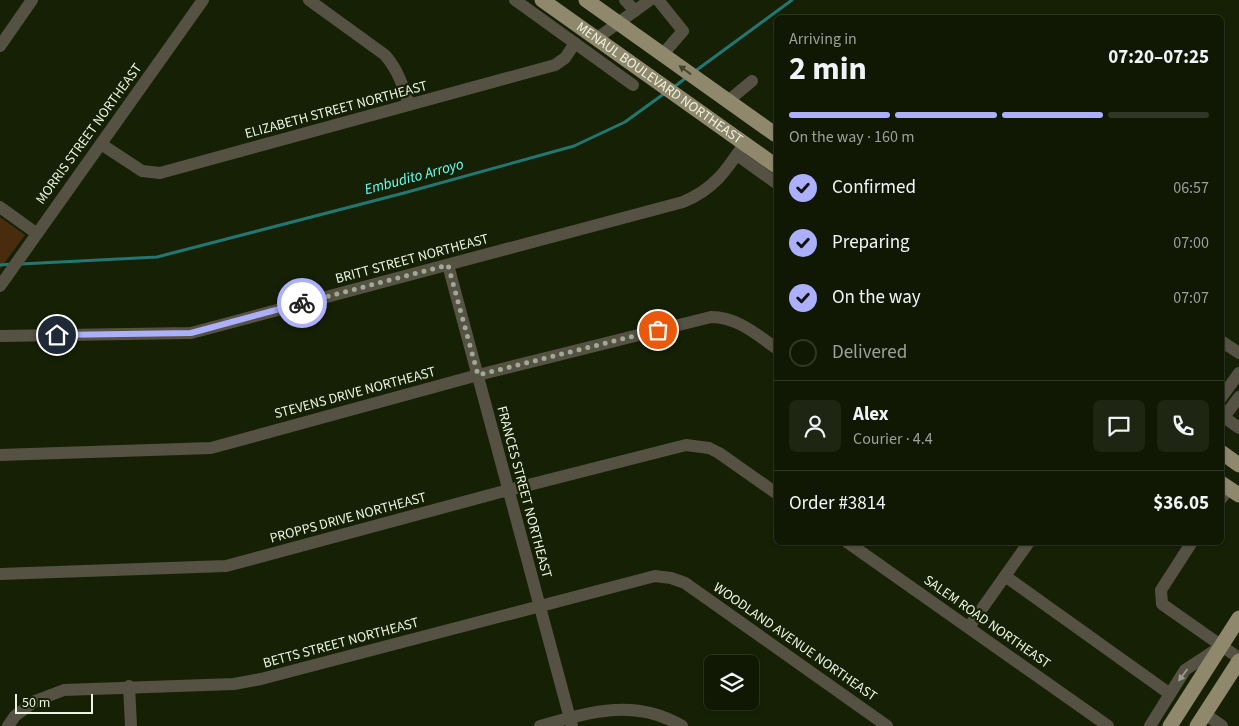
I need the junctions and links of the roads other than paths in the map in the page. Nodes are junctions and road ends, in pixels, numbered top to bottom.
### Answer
1 (32, 0) edge
2 (203, 0) edge
3 (308, 0) edge
4 (515, 0) edge
5 (542, 0) edge
6 (586, 0) edge
7 (625, 0) edge
8 (650, 0) edge
9 (658, 0) edge
10 (635, 11) junction
11 (619, 23) junction
12 (596, 39) junction
13 (575, 43) junction
14 (0, 46) edge
15 (663, 54) junction
16 (752, 81) dead end
17 (633, 85) dead end
18 (728, 101) junction
19 (410, 105) junction
20 (774, 134) edge
21 (101, 144) junction
22 (740, 149) junction
23 (774, 165) edge
24 (774, 181) edge
25 (0, 208) edge
26 (36, 233) junction
27 (448, 265) junction
28 (1, 284) edge
29 (0, 336) edge
30 (1224, 343) edge
31 (774, 347) edge
32 (1239, 353) edge
33 (1239, 373) edge
34 (478, 375) junction
35 (1224, 394) edge
36 (1239, 397) edge
37 (1224, 416) edge
38 (1224, 419) edge
39 (1239, 428) edge
40 (1224, 454) edge
41 (0, 455) edge
42 (1239, 465) edge
43 (509, 490) junction
44 (774, 492) edge
45 (852, 545) edge
46 (1027, 545) edge
47 (1190, 545) edge
48 (0, 574) edge
49 (1005, 576) junction
50 (685, 583) joint
51 (540, 606) junction
52 (1239, 618) edge
53 (969, 627) junction
54 (1222, 646) junction
55 (1239, 660) edge
56 (129, 686) junction
57 (1170, 694) junction
58 (1201, 720) edge
59 (572, 722) edge
60 (8, 726) edge
61 (130, 726) edge
62 (540, 726) edge
63 (682, 726) edge
64 (887, 726) edge
65 (1108, 726) edge
66 (1150, 726) edge
67 (1170, 726) edge
68 (1222, 726) edge

1 - 14 street
2 - 21 street, MORRIS STREET NORTHEAST
3 - 19 street
4 - 13 street
5 - 12 main road, MENAUL BOULEVARD NORTHEAST
6 - 11 main road, MENAUL BOULEVARD NORTHEAST
7 - 10 street
8 - 10 street
9 - 15 street
10 - 11 street
11 - 12 street
11 - 15 main road, MENAUL BOULEVARD NORTHEAST
12 - 22 main road, MENAUL BOULEVARD NORTHEAST
13 - 17 street
13 - 19 street, ELIZABETH STREET NORTHEAST
18 -> 15 main road, MENAUL BOULEVARD NORTHEAST
16 - 18 street
18 - 20 main road, MENAUL BOULEVARD NORTHEAST
19 - 21 street, ELIZABETH STREET NORTHEAST
21 - 26 street, MORRIS STREET NORTHEAST
22 - 23 main road, MENAUL BOULEVARD NORTHEAST
22 - 24 street
22 - 27 street, BRITT STREET NORTHEAST
25 - 26 street
26 - 28 street, MORRIS STREET NORTHEAST
27 - 29 street, BRITT STREET NORTHEAST
27 - 34 street, FRANCES STREET NORTHEAST
30 - 32 street
31 - 34 street, STEVENS DRIVE NORTHEAST
33 - 35 street
34 - 41 street, STEVENS DRIVE NORTHEAST
34 - 43 street, FRANCES STREET NORTHEAST
36 - 37 street
38 - 39 street
40 - 42 main road
43 - 44 street, PROPPS DRIVE NORTHEAST
43 - 48 street, PROPPS DRIVE NORTHEAST
43 - 51 street, FRANCES STREET NORTHEAST
45 - 53 street, SALEM ROAD NORTHEAST
46 - 49 street
47 - 54 street
49 - 53 street
49 - 57 street
50 - 51 street, BETTS STREET NORTHEAST
50 - 64 street, WOODLAND AVENUE NORTHEAST
51 - 56 street, BETTS STREET NORTHEAST
51 - 59 street, FRANCES STREET NORTHEAST
52 - 54 main road
53 - 65 street, SALEM ROAD NORTHEAST
54 - 55 street
54 -> 57 street
54 - 67 main road
55 - 58 main road
56 - 60 street, BETTS STREET NORTHEAST
56 - 61 street
57 - 66 street
58 - 68 street
59 - 62 street
59 - 63 street

